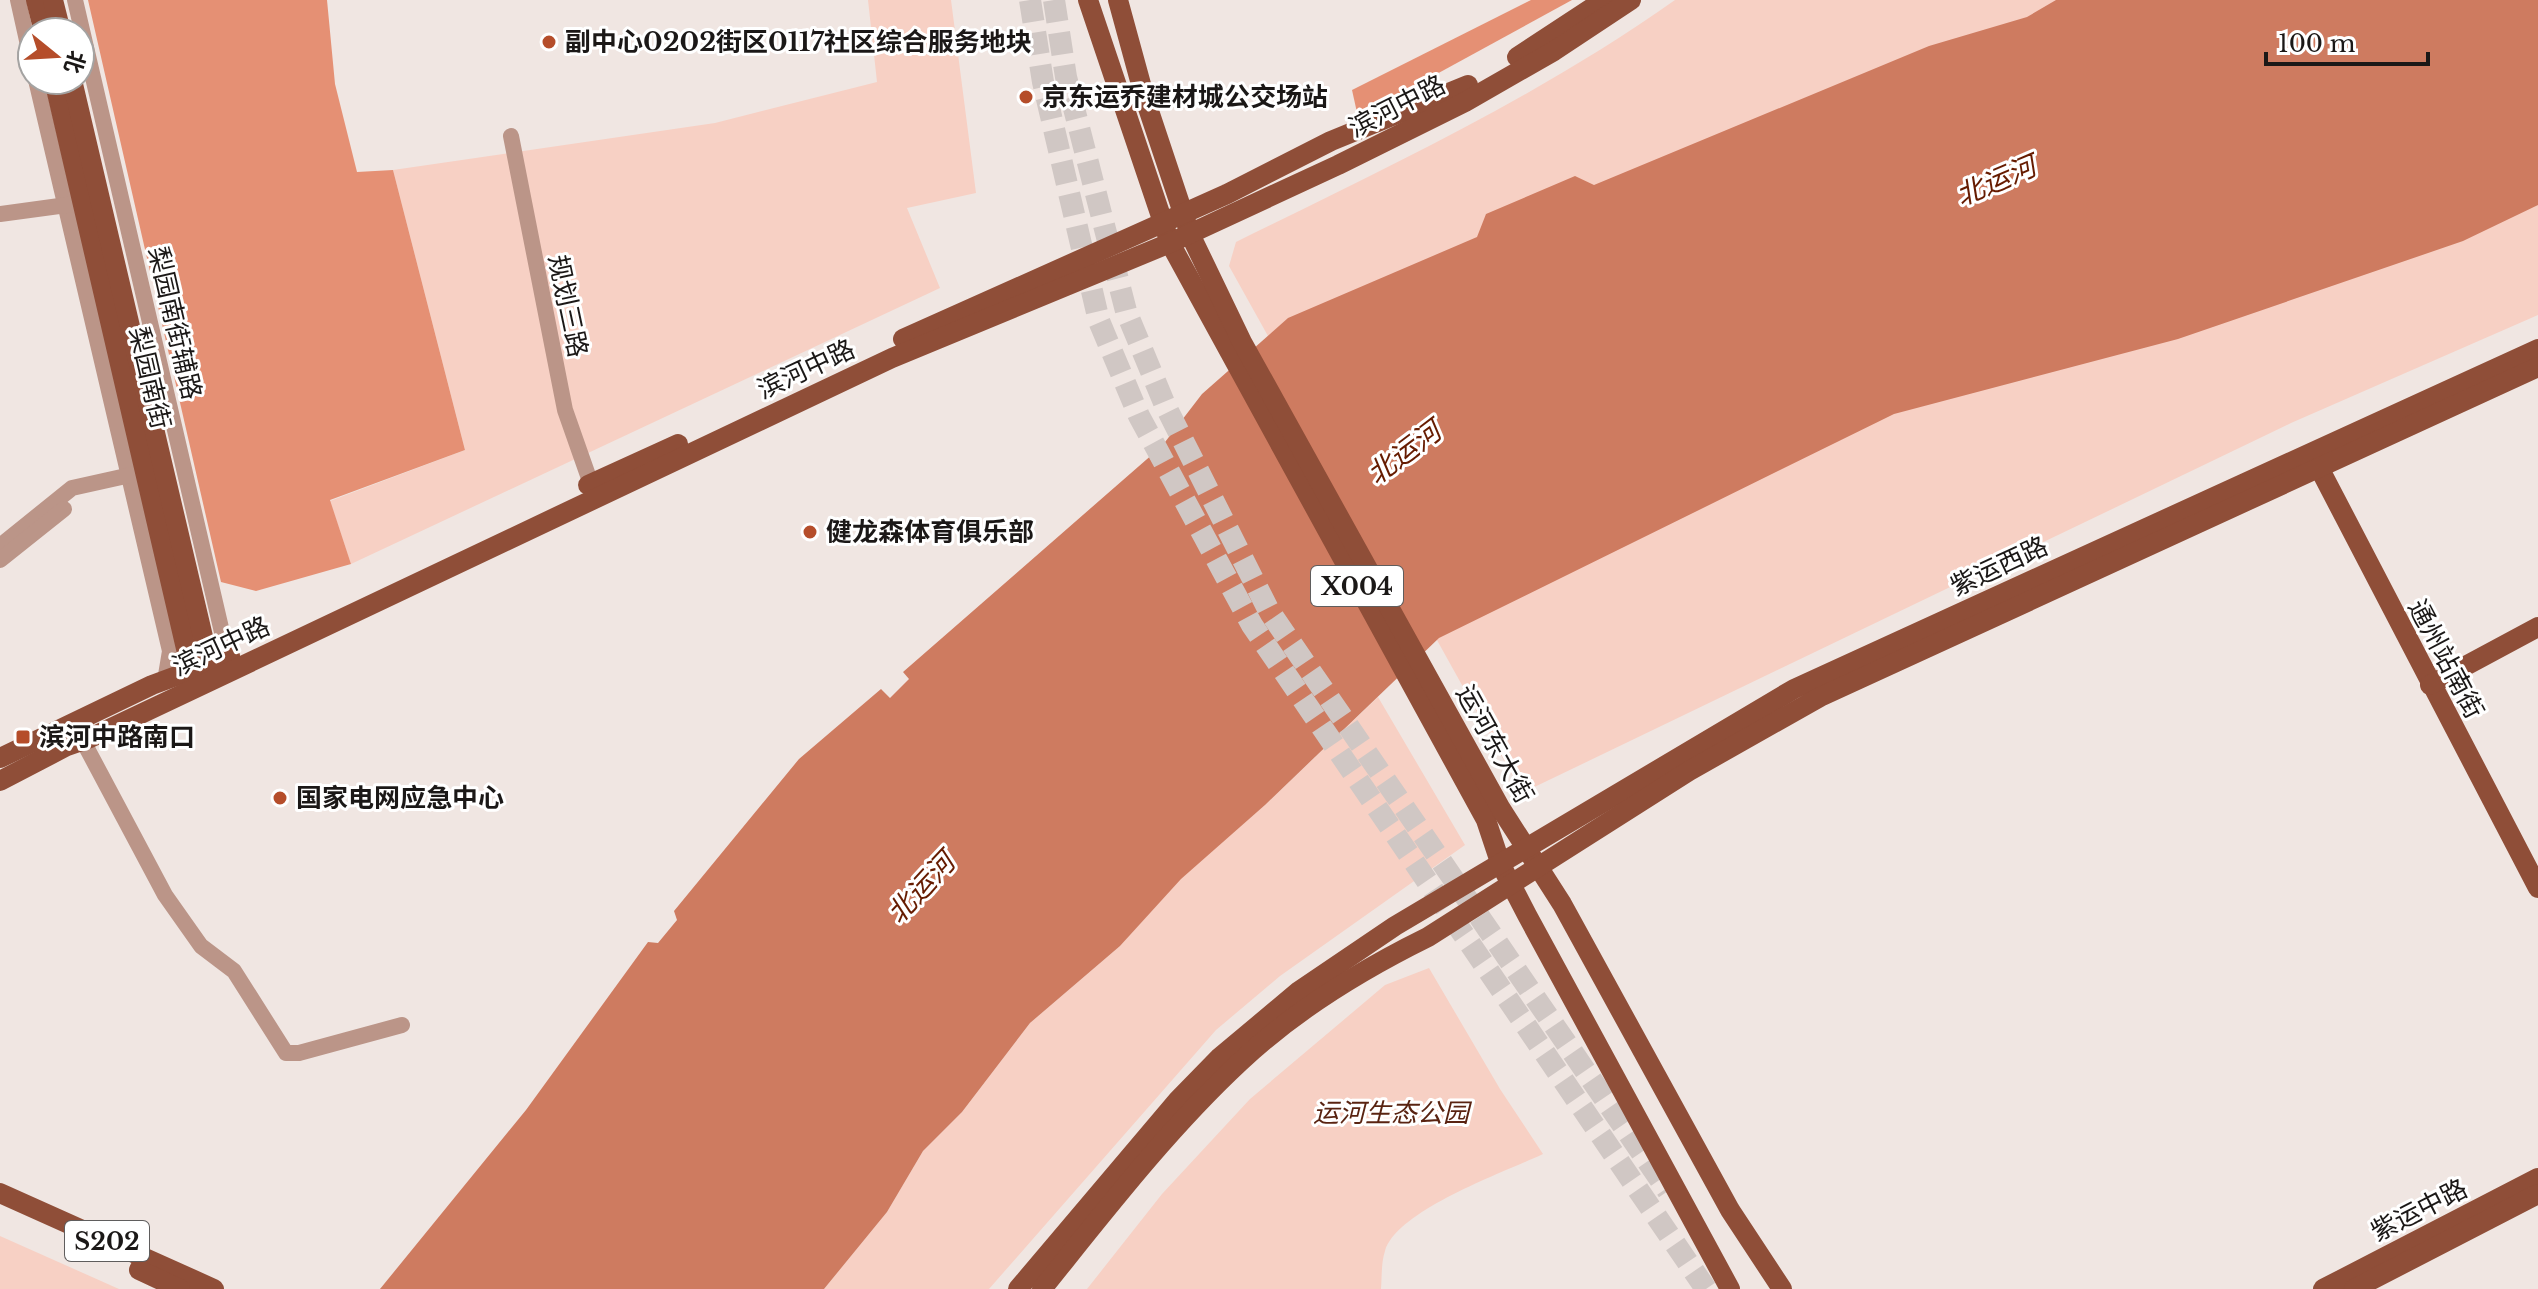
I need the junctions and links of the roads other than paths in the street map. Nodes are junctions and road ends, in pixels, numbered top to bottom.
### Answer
1 (75, 0) edge
2 (1088, 0) edge
3 (1118, 0) edge
4 (1604, 0) edge
5 (1631, 0) edge
6 (42, 96) edge
7 (58, 96) edge
8 (73, 96) edge
9 (511, 136) dead end
10 (82, 202) junction
11 (1184, 213) junction
12 (0, 214) edge
13 (1164, 222) junction
14 (1190, 234) junction
15 (1170, 243) junction
16 (1235, 347) junction
17 (2538, 349) edge
18 (2538, 367) edge
19 (2321, 457) junction
20 (136, 474) junction
21 (90, 481) junction
22 (591, 484) junction
23 (0, 546) edge
24 (0, 560) edge
25 (2538, 627) edge
26 (2538, 639) edge
27 (207, 672) junction
28 (165, 681) junction
29 (2439, 688) junction
30 (83, 741) junction
31 (0, 758) edge
32 (0, 781) edge
33 (1493, 814) junction
34 (1527, 849) junction
35 (2538, 862) edge
36 (1501, 865) junction
37 (1539, 867) junction
38 (1511, 884) junction
39 (2538, 888) edge
40 (1540, 940) junction
41 (1610, 997) junction
42 (402, 1025) dead end
43 (2538, 1178) edge
44 (0, 1193) edge
45 (2538, 1194) edge
46 (0, 1208) edge
47 (180, 1289) edge
48 (214, 1289) edge
49 (1018, 1289) edge
50 (1042, 1289) edge
51 (1730, 1289) edge
52 (1782, 1289) edge
53 (2323, 1289) edge
54 (2354, 1289) edge

1 - 27 street, 梨园南街辅路
2 - 13 main road, 运河东大街
3 - 11 main road, 运河东大街
4 - 11 main road, 滨河中路
5 - 14 main road, 滨河中路
6 - 10 street
7 - 10 main road, 梨园南街
8 - 10 main road, 梨园南街
9 - 22 street, 规划三路
10 - 12 street
10 - 20 main road, 梨园南街
10 - 27 main road, 梨园南街
11 - 13 main road, 滨河中路
11 - 14 main road, 运河东大街 / X004
13 - 15 main road, 运河东大街
13 - 22 main road, 滨河中路
14 - 15 main road, 滨河中路
14 - 16 main road, 运河东大街 / X004
15 - 16 main road, 运河东大街 / X004
15 - 27 main road, 滨河中路
16 - 33 main road, 运河东大街 / X004
17 - 19 main road, 紫运西路
18 - 19 main road, 紫运西路
19 - 29 main road, 通州站南街
19 - 34 main road, 紫运西路
19 - 37 main road, 紫运西路
20 - 21 street
20 - 27 main road, 梨园南街
20 - 28 street
21 - 23 street
21 - 24 street
22 - 27 main road, 滨河中路
25 - 29 main road
26 - 29 main road
27 - 28 main road, 滨河中路
27 - 30 main road, 滨河中路
28 - 31 main road, 滨河中路
29 - 35 main road, 通州站南街
29 - 39 main road, 通州站南街
30 - 32 main road, 滨河中路
30 - 42 street
33 - 34 main road, 运河东大街 / X004
33 - 36 main road, 运河东大街 / X004
34 - 36 main road, 紫运西路
34 - 37 main road, 运河东大街 / X004
36 - 38 main road, 运河东大街 / X004
36 - 49 main road, 紫运西路
37 - 38 main road, 紫运西路
37 - 41 main road, 运河东大街 / X004
38 - 40 main road, 运河东大街 / X004
38 - 50 main road, 紫运西路
40 - 41 main road
40 - 51 main road, 运河东大街 / X004
41 - 52 main road, 运河东大街 / X004
43 - 53 main road, 紫运中路
44 - 48 main road, S202
45 - 54 main road, 紫运中路
46 - 47 main road, S202

